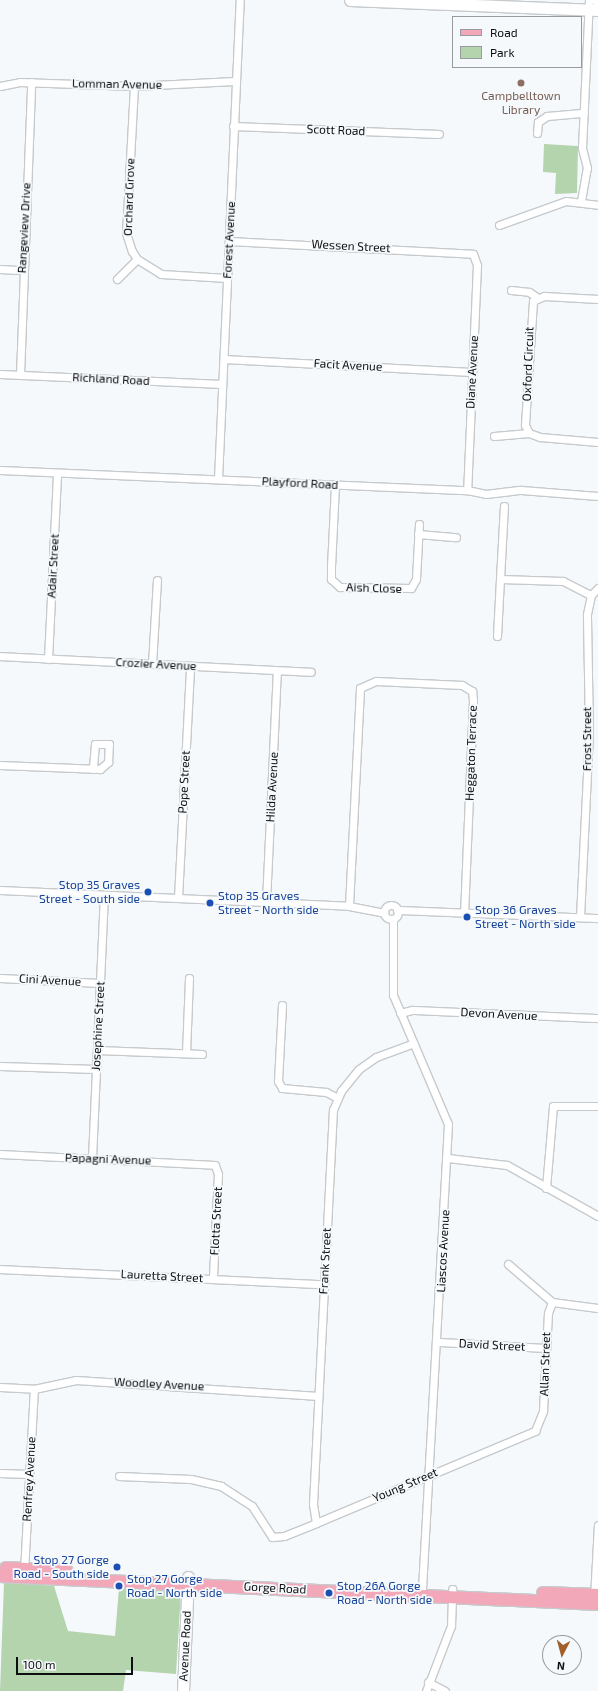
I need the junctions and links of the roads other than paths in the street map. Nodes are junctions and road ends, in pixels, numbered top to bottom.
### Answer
1 (240, 0) edge
2 (350, 0) edge
3 (487, 3) edge
4 (592, 7) edge
5 (235, 81) junction
6 (31, 82) junction
7 (0, 86) edge
8 (134, 86) junction
9 (584, 113) junction
10 (233, 126) junction
11 (537, 133) dead end
12 (438, 134) dead end
13 (581, 201) junction
14 (598, 205) edge
15 (499, 225) dead end
16 (229, 241) junction
17 (473, 254) joint
18 (137, 259) junction
19 (0, 269) edge
20 (22, 270) junction
21 (116, 278) dead end
22 (227, 278) junction
23 (511, 290) dead end
24 (538, 298) junction
25 (598, 299) edge
26 (224, 359) junction
27 (472, 372) junction
28 (0, 374) edge
29 (20, 375) junction
30 (222, 384) junction
31 (529, 433) junction
32 (494, 436) dead end
33 (598, 442) edge
34 (0, 470) edge
35 (57, 473) junction
36 (218, 479) junction
37 (335, 484) junction
38 (466, 490) junction
39 (598, 496) edge
40 (504, 506) dead end
41 (419, 524) dead end
42 (418, 534) junction
43 (456, 537) dead end
44 (500, 579) junction
45 (157, 580) dead end
46 (598, 588) edge
47 (591, 595) junction
48 (497, 636) dead end
49 (0, 656) edge
50 (48, 659) junction
51 (152, 664) junction
52 (190, 666) junction
53 (277, 671) junction
54 (311, 672) dead end
55 (0, 765) edge
56 (92, 769) dead end
57 (0, 890) edge
58 (104, 895) junction
59 (178, 898) junction
60 (266, 902) junction
61 (349, 906) junction
62 (397, 910) junction
63 (464, 912) junction
64 (384, 913) junction
65 (580, 917) junction
66 (598, 918) edge
67 (393, 919) junction
68 (0, 978) edge
69 (189, 978) dead end
70 (100, 983) junction
71 (282, 1005) dead end
72 (400, 1013) junction
73 (598, 1018) edge
74 (414, 1043) junction
75 (97, 1050) junction
76 (186, 1053) junction
77 (202, 1054) dead end
78 (0, 1066) edge
79 (96, 1069) junction
80 (338, 1098) junction
81 (598, 1106) edge
82 (0, 1154) edge
83 (92, 1158) junction
84 (448, 1158) junction
85 (215, 1165) joint
86 (546, 1188) junction
87 (598, 1216) edge
88 (508, 1264) dead end
89 (0, 1269) edge
90 (213, 1278) junction
91 (324, 1284) junction
92 (552, 1302) junction
93 (598, 1308) edge
94 (438, 1342) junction
95 (546, 1348) junction
96 (0, 1387) edge
97 (34, 1388) junction
98 (318, 1396) junction
99 (540, 1425) joint
100 (0, 1473) edge
101 (29, 1474) junction
102 (429, 1474) junction
103 (119, 1476) dead end
104 (316, 1523) junction
105 (598, 1525) edge
106 (0, 1568) edge
107 (24, 1573) junction
108 (0, 1576) edge
109 (189, 1581) junction
110 (423, 1591) junction
111 (452, 1592) junction
112 (596, 1599) edge
113 (428, 1682) junction
114 (183, 1691) edge
115 (426, 1691) edge
116 (445, 1691) edge

1 - 5 street, Forest Avenue
2 - 3 main road
3 - 4 main road
4 - 9 street
5 - 8 street, Lomman Avenue
5 - 10 street, Forest Avenue
6 - 7 street, Lomman Avenue
6 - 8 street, Lomman Avenue
6 - 20 street, Rangeview Drive
8 - 18 street, Orchard Grove
9 - 11 street
9 - 13 street
10 - 12 street, Scott Road
10 - 16 street, Forest Avenue
13 - 14 street
13 - 15 street
16 - 17 street, Wessen Street
16 - 22 street, Forest Avenue
17 - 27 street, Diane Avenue
18 - 21 street
18 - 22 street
19 - 20 street
20 - 29 street, Rangeview Drive
22 - 26 street, Forest Avenue
23 - 24 street
24 - 25 street
24 - 31 street, Oxford Circuit
26 - 27 street, Facit Avenue
26 - 30 street, Forest Avenue
27 - 38 street, Diane Avenue
28 - 29 street, Richland Road
29 - 30 street, Richland Road
30 - 36 street, Forest Avenue
31 - 32 street
31 - 33 street
34 - 35 street, Playford Road
35 - 36 street, Playford Road
35 - 50 street, Adair Street
36 - 37 street, Playford Road
37 - 38 street, Playford Road
37 - 42 street, Aish Close
38 - 39 street, Playford Road
40 - 44 street
41 - 42 street, Aish Close
42 - 43 street
44 - 47 street
44 - 48 street
45 - 51 street
46 - 47 street
47 - 65 street, Frost Street
49 - 50 street, Crozier Avenue
50 - 51 street, Crozier Avenue
51 - 52 street, Crozier Avenue
52 - 53 street, Crozier Avenue
52 - 59 street, Pope Street
53 - 54 street, Crozier Avenue
53 - 60 street, Hilda Avenue
55 - 56 street
57 - 58 street
58 - 59 street
58 - 70 street, Josephine Street
59 - 60 street
60 - 61 street
61 - 63 street, Heggaton Terrace
61 - 64 street
62 - 63 street
62 - 64 street
62 - 67 street
63 - 65 street
64 - 67 street
65 - 66 street
67 - 72 street, Liascos Avenue
68 - 70 street, Cini Avenue
69 - 76 street
70 - 75 street, Josephine Street
71 - 80 street
72 - 73 street, Devon Avenue
72 - 74 street, Liascos Avenue
74 - 80 street, Frank Street
74 - 84 street, Liascos Avenue
75 - 76 street
75 - 79 street, Josephine Street
76 - 77 street
78 - 79 street
79 - 83 street, Josephine Street
80 - 91 street, Frank Street
81 - 86 street
82 - 83 street, Papagni Avenue
83 - 85 street, Papagni Avenue
84 - 86 street
84 - 94 street, Liascos Avenue
85 - 90 street, Flotta Street
86 - 87 street
88 - 92 street
89 - 90 street, Lauretta Street
90 - 91 street, Lauretta Street
91 - 98 street, Frank Street
92 - 93 street
92 - 95 street, Allan Street
94 - 95 street, David Street
94 - 102 street, Liascos Avenue
95 - 99 street, Allan Street
96 - 97 street, Woodley Avenue
97 - 98 street, Woodley Avenue
97 - 101 street, Renfrey Avenue
98 - 104 street, Frank Street
99 - 102 street, Young Street
100 - 101 street
101 - 107 street, Renfrey Avenue
102 - 104 street, Young Street
102 - 110 street, Liascos Avenue
103 - 104 street, Young Street
105 - 112 street
106 - 107 main road, Gorge Road
107 - 108 main road, Gorge Road
107 - 109 main road, Gorge Road
109 - 110 main road, Gorge Road
109 - 114 main road, Avenue Road
110 - 111 main road, Gorge Road
111 - 112 main road, Gorge Road
111 - 113 street
113 - 115 street
113 - 116 street

